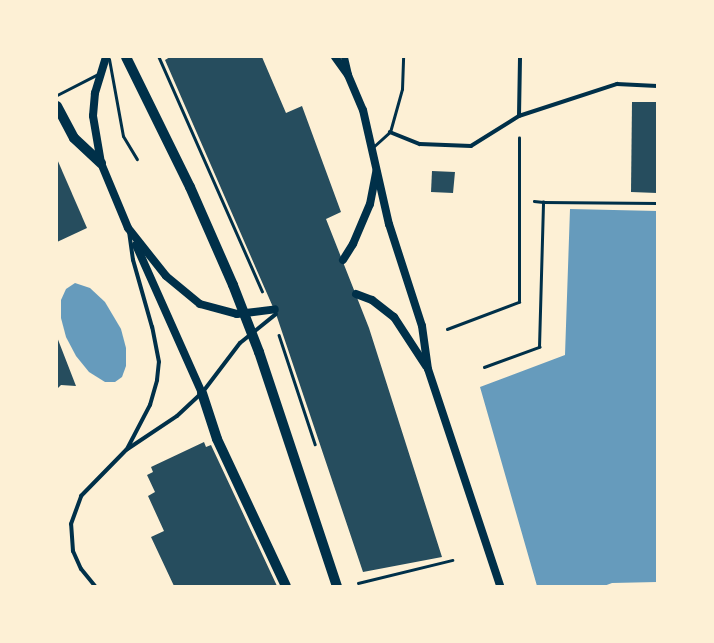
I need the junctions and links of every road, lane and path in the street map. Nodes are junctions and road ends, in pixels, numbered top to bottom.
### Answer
1 (107, 57) edge
2 (126, 57) edge
3 (159, 57) edge
4 (335, 57) edge
5 (344, 57) edge
6 (403, 57) edge
7 (520, 57) edge
8 (162, 62) dead end
9 (102, 72) junction
10 (348, 75) junction
11 (657, 86) edge
12 (57, 95) edge
13 (57, 106) edge
14 (519, 116) junction
15 (390, 132) junction
16 (372, 148) junction
17 (136, 160) dead end
18 (101, 163) junction
19 (377, 167) junction
20 (534, 201) dead end
21 (543, 202) junction
22 (657, 203) edge
23 (128, 228) junction
24 (343, 260) dead end
25 (356, 294) dead end
26 (276, 312) joint
27 (447, 329) dead end
28 (484, 367) dead end
29 (428, 369) junction
30 (202, 393) junction
31 (126, 450) junction
32 (452, 560) dead end
33 (360, 582) dead end
34 (95, 586) edge
35 (286, 586) edge
36 (338, 586) edge
37 (500, 586) edge

1 - 9 main road
1 - 17 lane
2 - 36 main road
3 - 8 path
4 - 10 main road
5 - 10 street
6 - 15 lane
7 - 14 street
9 - 12 lane
9 - 18 main road
10 - 16 main road
11 - 14 street
13 - 18 main road
14 - 15 street
14 - 27 path
15 - 16 lane
16 - 19 main road
18 - 23 main road
19 - 24 main road
19 - 29 main road
20 - 21 path
21 - 22 path
21 - 28 path
23 - 26 main road
23 - 30 main road
23 - 31 street
25 - 29 main road
26 - 30 street
29 - 37 main road
30 - 31 street
30 - 35 main road
31 - 34 street
32 - 33 path

